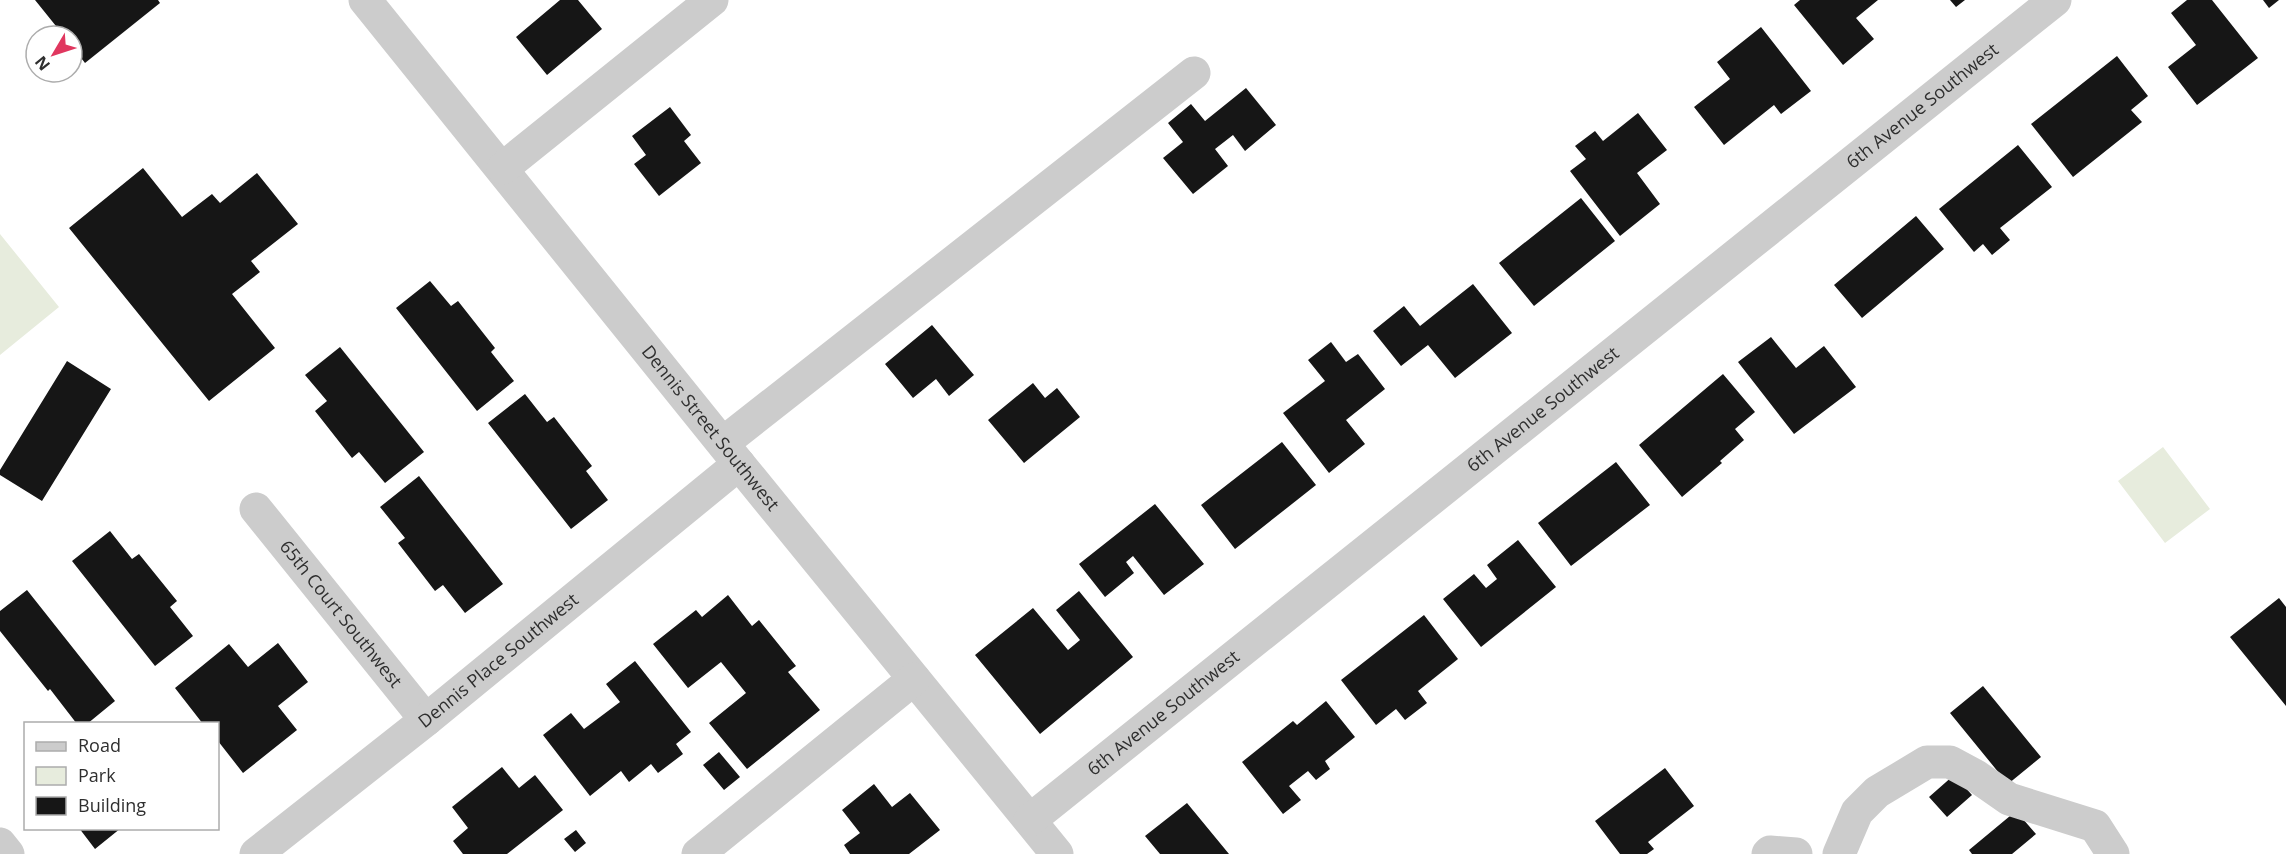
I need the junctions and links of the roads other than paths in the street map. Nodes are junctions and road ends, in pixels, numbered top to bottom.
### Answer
1 (365, 0) edge
2 (712, 0) edge
3 (2055, 0) edge
4 (1194, 73) dead end
5 (502, 168) junction
6 (731, 454) junction
7 (256, 509) dead end
8 (914, 679) junction
9 (426, 720) junction
10 (1030, 820) junction
11 (0, 844) edge
12 (8, 854) edge
13 (256, 854) edge
14 (698, 854) edge
15 (1058, 854) edge
16 (1768, 854) edge
17 (1796, 854) edge
18 (1839, 854) edge
19 (2114, 854) edge

1 - 5 street, Dennis Street Southwest
2 - 5 street
3 - 10 street, 6th Avenue Southwest
4 - 6 street, Dennis Place Southwest
5 - 6 street, Dennis Street Southwest
6 - 8 street, Dennis Street Southwest
6 - 9 street, Dennis Place Southwest
7 - 9 street, 65th Court Southwest
8 - 10 street, Dennis Street Southwest
8 - 14 street
9 - 13 street, Dennis Place Southwest
10 - 15 street, Dennis Street Southwest
11 - 12 street
16 - 17 street
18 - 19 street

